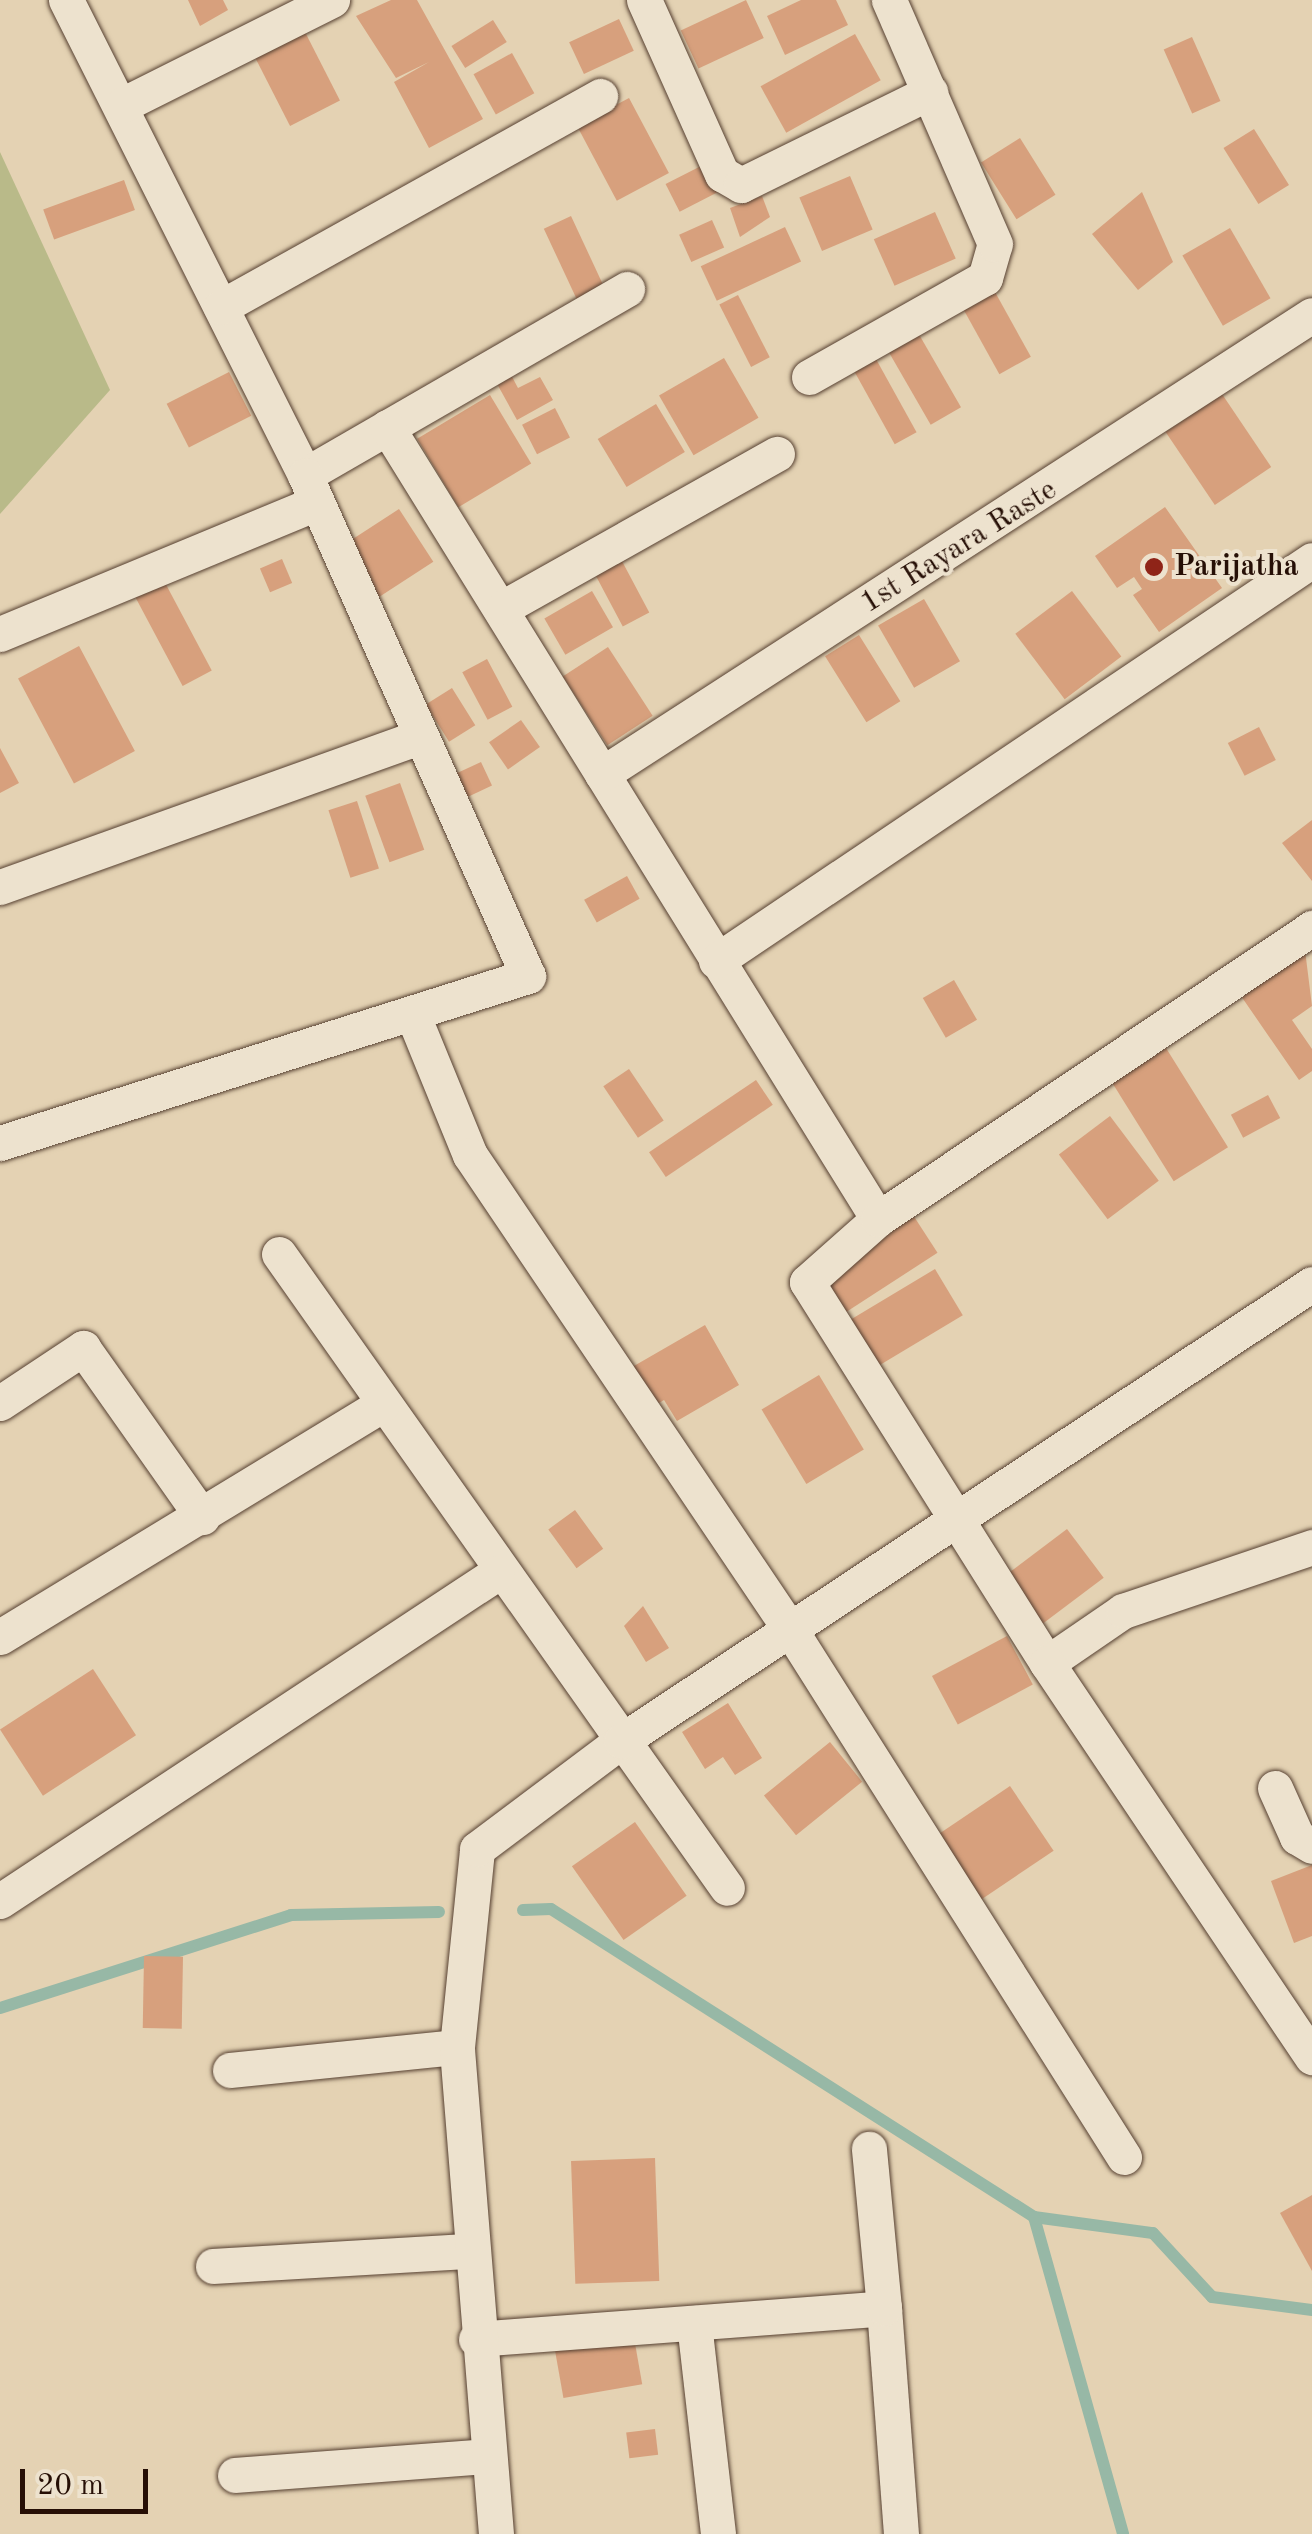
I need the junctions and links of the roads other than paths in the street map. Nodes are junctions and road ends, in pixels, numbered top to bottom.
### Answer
1 (66, 0) edge
2 (332, 0) edge
3 (644, 0) edge
4 (888, 0) edge
5 (930, 92) junction
6 (600, 96) dead end
7 (122, 105) junction
8 (627, 289) dead end
9 (221, 307) junction
10 (1312, 315) edge
11 (809, 377) dead end
12 (387, 426) junction
13 (776, 454) dead end
14 (311, 489) junction
15 (1312, 560) edge
16 (504, 607) junction
17 (0, 634) edge
18 (421, 736) junction
19 (602, 774) junction
20 (0, 888) edge
21 (1312, 928) edge
22 (716, 961) junction
23 (412, 1012) junction
24 (0, 1143) edge
25 (878, 1219) junction
26 (279, 1254) dead end
27 (1312, 1284) edge
28 (0, 1403) edge
29 (382, 1405) junction
30 (202, 1516) junction
31 (954, 1519) junction
32 (1312, 1547) edge
33 (497, 1573) junction
34 (793, 1634) junction
35 (0, 1637) edge
36 (1047, 1663) junction
37 (621, 1740) junction
38 (1275, 1788) dead end
39 (1312, 1846) edge
40 (727, 1888) dead end
41 (0, 1901) edge
42 (457, 2047) junction
43 (1312, 2056) edge
44 (230, 2070) dead end
45 (870, 2149) dead end
46 (1124, 2156) dead end
47 (466, 2251) junction
48 (213, 2266) dead end
49 (884, 2308) junction
50 (694, 2323) junction
51 (476, 2339) junction
52 (488, 2456) junction
53 (235, 2475) dead end
54 (496, 2534) edge
55 (718, 2534) edge
56 (901, 2534) edge

1 - 7 street
2 - 7 street
3 - 5 street
4 - 5 street
5 - 11 street
6 - 9 street
7 - 9 street
8 - 12 street
9 - 14 street
10 - 19 street, 1st Rayara Raste
12 - 14 street
12 - 16 street
13 - 16 street
14 - 17 street
14 - 18 street
15 - 22 street
16 - 19 street
18 - 20 street
18 - 23 street
19 - 22 street
21 - 25 street
22 - 25 street
23 - 24 street
23 - 34 street
25 - 31 street
26 - 29 street
27 - 31 street
28 - 30 street
29 - 30 street
29 - 33 street
30 - 35 street
31 - 34 street
31 - 36 street
32 - 36 street
33 - 37 street
33 - 41 street
34 - 37 street
34 - 46 street
36 - 43 street
37 - 40 street
37 - 42 street
38 - 39 street
42 - 44 street
42 - 47 street
45 - 49 street
47 - 48 street
47 - 51 street
49 - 50 street
49 - 56 street
50 - 51 street
50 - 55 street
51 - 52 street
52 - 53 street
52 - 54 street

